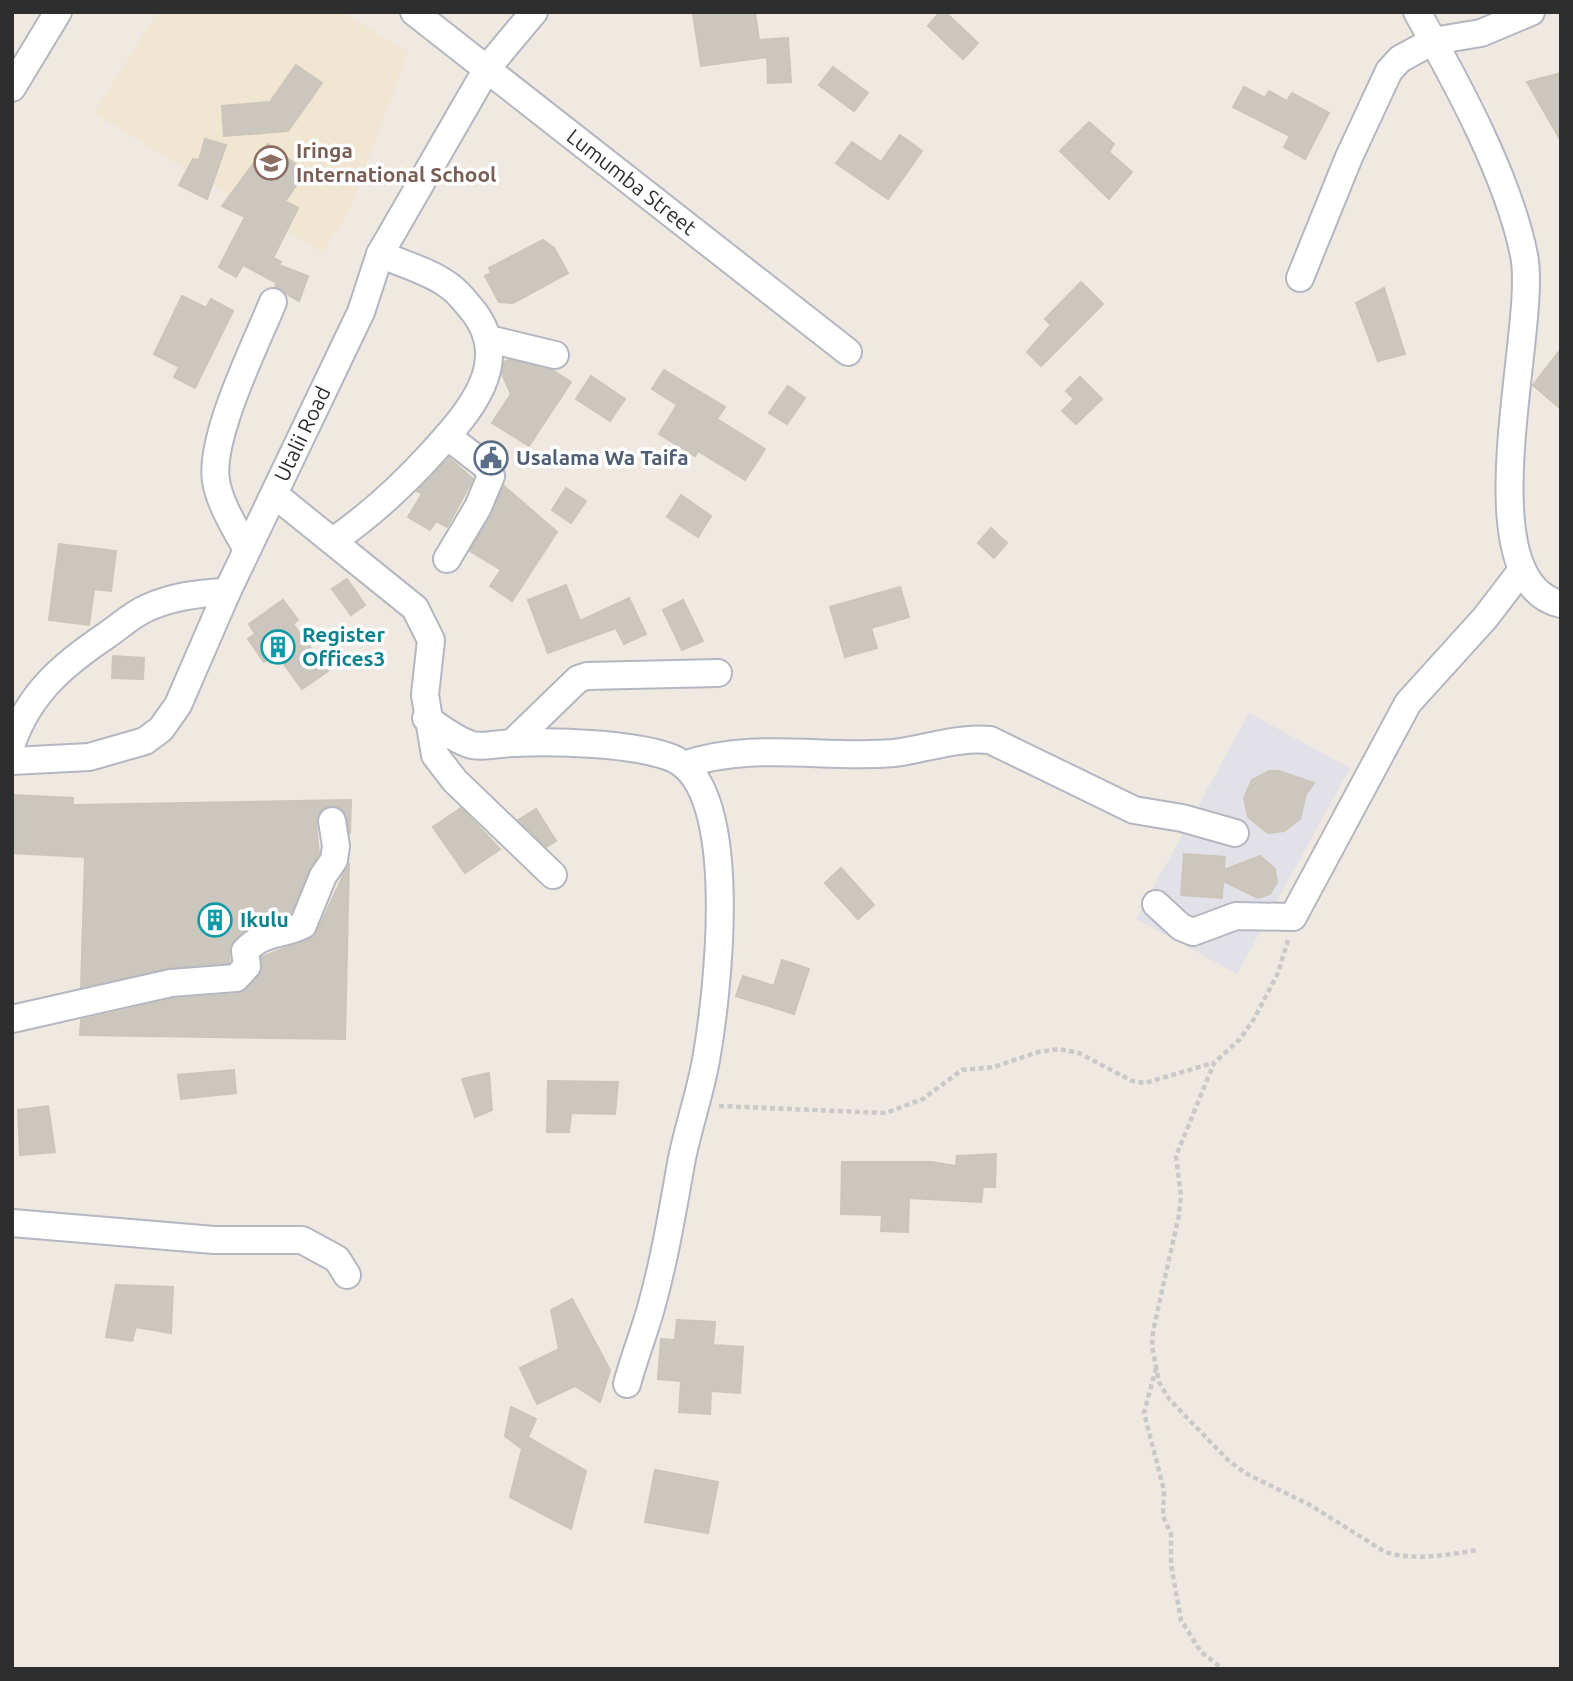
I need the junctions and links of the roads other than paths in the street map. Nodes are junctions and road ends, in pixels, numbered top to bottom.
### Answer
1 (58, 12) edge
2 (414, 12) edge
3 (534, 12) edge
4 (1417, 12) edge
5 (1531, 12) edge
6 (1433, 41) junction
7 (488, 67) junction
8 (12, 88) edge
9 (380, 254) junction
10 (1300, 278) dead end
11 (273, 302) dead end
12 (489, 339) junction
13 (848, 352) dead end
14 (555, 355) dead end
15 (447, 436) junction
16 (275, 495) junction
17 (333, 541) junction
18 (247, 550) junction
19 (447, 559) dead end
20 (1521, 571) junction
21 (227, 592) junction
22 (1561, 604) edge
23 (718, 673) dead end
24 (426, 718) junction
25 (12, 743) edge
26 (512, 743) junction
27 (12, 761) edge
28 (684, 765) junction
29 (332, 821) dead end
30 (1235, 833) dead end
31 (553, 875) dead end
32 (1156, 904) dead end
33 (12, 1019) edge
34 (12, 1223) edge
35 (347, 1275) dead end
36 (627, 1384) dead end

1 - 8 street
2 - 7 street, Lumumba Street
3 - 7 street, Utalii Road
4 - 6 street
5 - 6 street
6 - 10 street
6 - 20 street
7 - 9 street, Utalii Road
7 - 13 street, Lumumba Street
9 - 12 street
9 - 16 street, Utalii Road
11 - 18 street
12 - 14 street
12 - 15 street
15 - 17 street
15 - 19 street
16 - 17 street
16 - 18 street, Utalii Road
17 - 24 street
18 - 21 street, Utalii Road
20 - 22 street
20 - 32 street
21 - 25 street
21 - 27 street, Utalii Road
23 - 26 street
24 - 26 street
24 - 31 street
26 - 28 street
28 - 30 street
28 - 36 street
29 - 33 street
34 - 35 street

